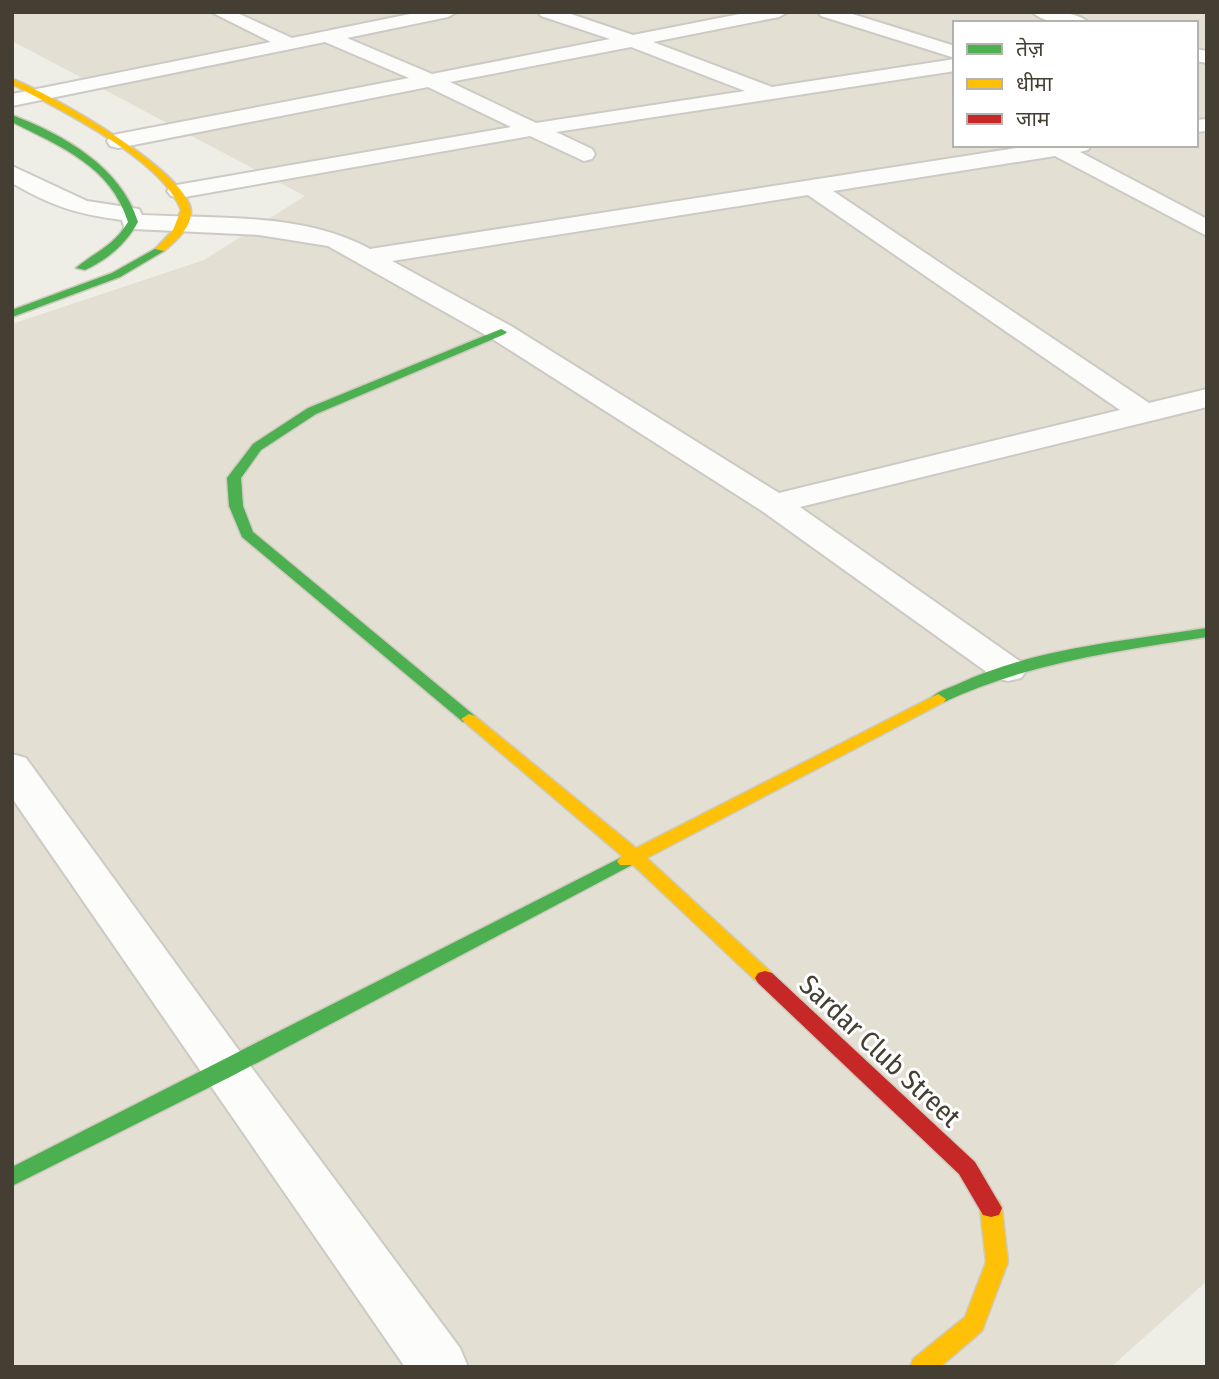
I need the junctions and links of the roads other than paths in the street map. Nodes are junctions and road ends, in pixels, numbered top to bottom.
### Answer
1 (220, 12) edge
2 (448, 12) edge
3 (547, 12) edge
4 (779, 12) edge
5 (827, 12) edge
6 (1041, 12) edge
7 (1073, 21) edge
8 (326, 36) junction
9 (634, 41) junction
10 (288, 43) junction
11 (953, 51) edge
12 (953, 65) edge
13 (432, 80) junction
14 (12, 81) edge
15 (771, 94) junction
16 (39, 95) junction
17 (12, 100) edge
18 (12, 118) edge
19 (536, 130) junction
20 (118, 141) junction
21 (1070, 147) edge
22 (584, 154) dead end
23 (12, 173) edge
24 (814, 188) junction
25 (179, 191) junction
26 (132, 218) junction
27 (184, 225) junction
28 (1207, 229) edge
29 (367, 257) junction
30 (60, 275) dead end
31 (12, 314) edge
32 (501, 332) junction
33 (1207, 398) edge
34 (1145, 414) junction
35 (774, 505) junction
36 (1207, 632) edge
37 (1008, 670) junction
38 (12, 767) edge
39 (635, 857) junction
40 (225, 1070) junction
41 (12, 1177) edge
42 (439, 1367) edge
43 (922, 1367) edge

1 - 10 street
2 - 8 street
3 - 9 street
4 - 9 street
5 - 11 street
6 - 7 street
8 - 10 street
8 - 13 street
9 - 13 street
9 - 15 street
10 - 16 street
12 - 15 street
13 - 19 street
13 - 20 street
14 - 16 street
15 - 19 street
16 - 17 street
16 - 20 street
18 - 26 street
19 - 22 street
19 - 25 street
20 - 25 street
21 - 24 street
21 - 28 street
23 - 26 street
24 - 29 street
24 - 34 street
25 - 27 street
26 - 27 street
26 - 30 street
27 - 29 street
27 - 31 street
29 - 32 street
32 - 35 street
32 - 39 street, Sardar Club Street
33 - 34 street
34 - 35 street
35 - 37 street
36 - 37 street
37 - 39 street
38 - 40 street
39 - 40 street
39 - 43 street, Sardar Club Street
40 - 41 street
40 - 42 street

